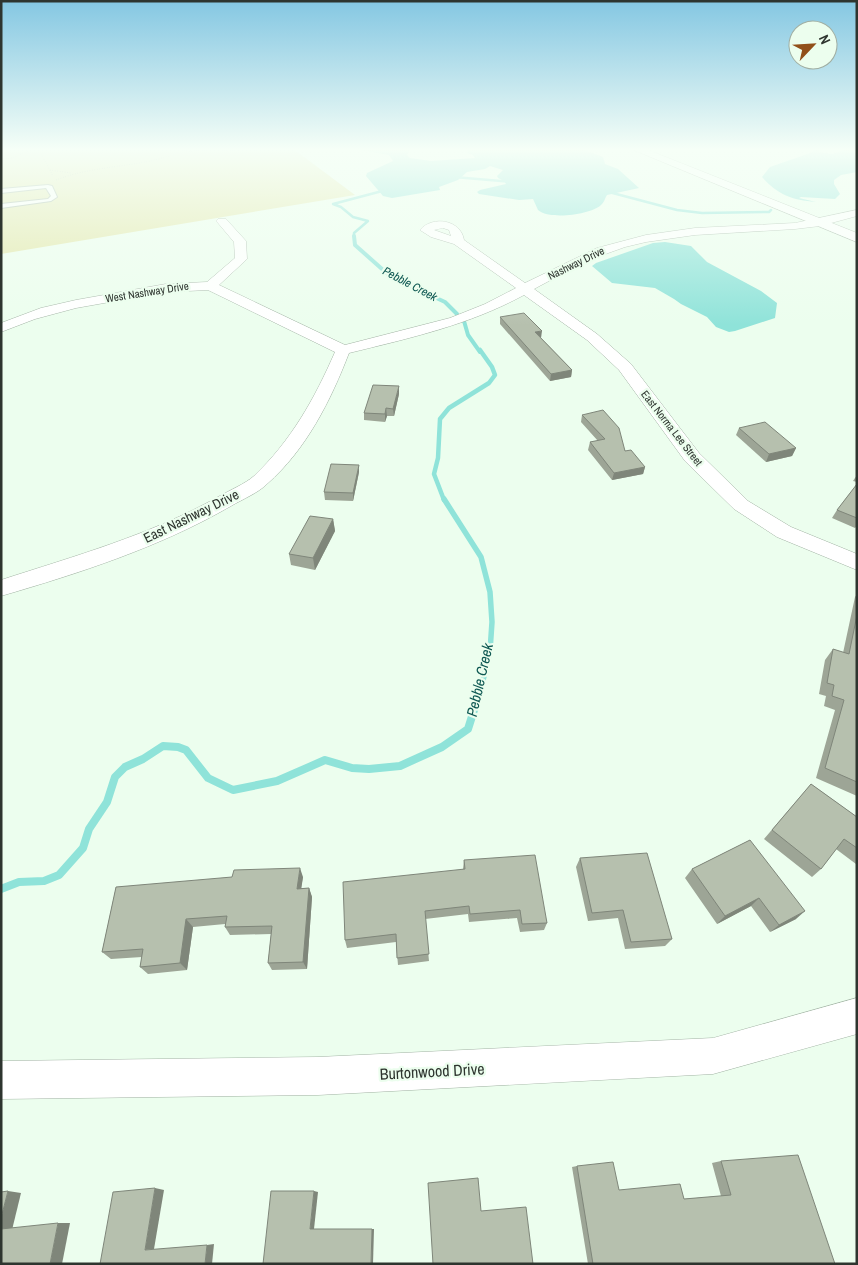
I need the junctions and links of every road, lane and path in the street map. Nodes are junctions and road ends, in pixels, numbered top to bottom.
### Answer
1 (781, 207) edge
2 (857, 213) edge
3 (222, 221) dead end
4 (857, 222) edge
5 (823, 224) junction
6 (857, 238) edge
7 (458, 241) dead end
8 (210, 286) junction
9 (525, 288) junction
10 (1, 328) edge
11 (343, 350) junction
12 (857, 563) edge
13 (1, 588) edge
14 (857, 1016) edge
15 (1, 1080) edge

1 - 5 main road
2 - 5 street
3 - 8 street
4 - 5 street
5 - 6 main road
5 - 9 street, Nashway Drive
7 - 9 street, East Norma Lee Street
8 - 10 street, West Nashway Drive
8 - 11 street, West Nashway Drive
9 - 11 street, Nashway Drive
9 - 12 street, East Norma Lee Street
11 - 13 street, East Nashway Drive
14 - 15 street, Burtonwood Drive

